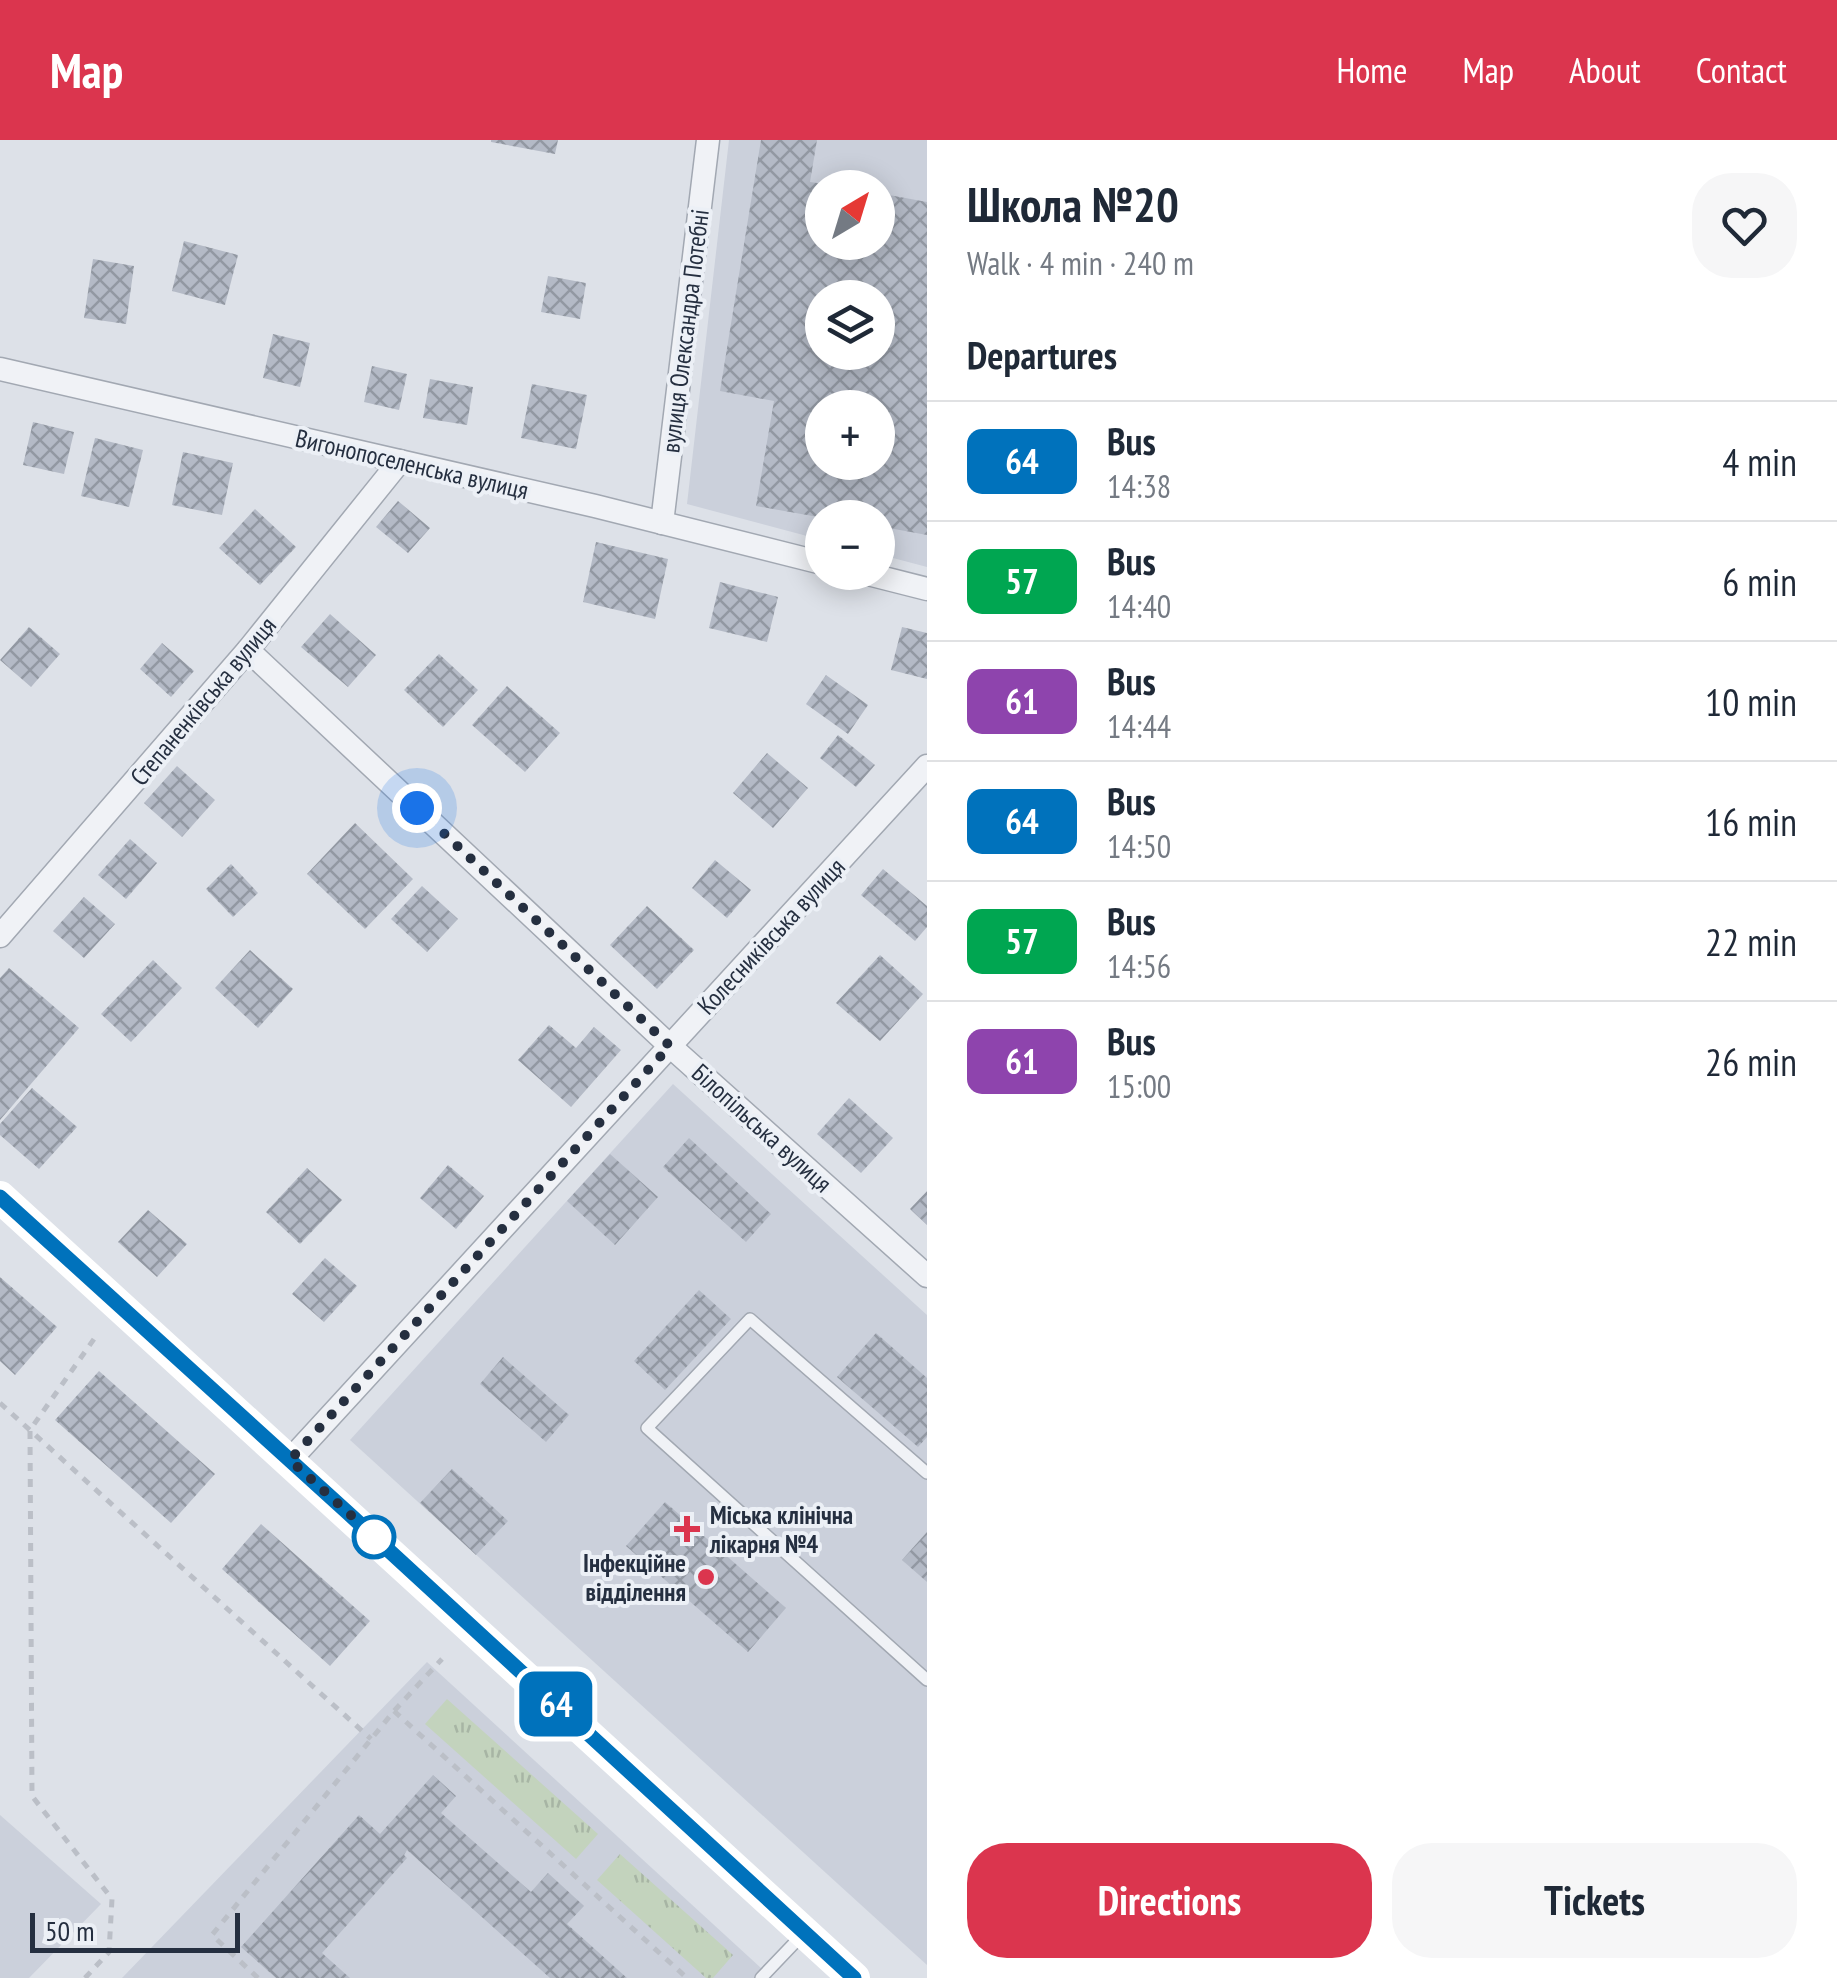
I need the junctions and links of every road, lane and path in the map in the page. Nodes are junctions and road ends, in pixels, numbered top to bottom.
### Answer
1 (708, 140) edge
2 (0, 370) edge
3 (400, 461) junction
4 (662, 523) junction
5 (805, 559) edge
6 (895, 581) edge
7 (927, 589) edge
8 (248, 650) junction
9 (927, 766) edge
10 (0, 936) edge
11 (670, 1046) junction
12 (0, 1197) edge
13 (927, 1276) edge
14 (94, 1339) dead end
15 (0, 1403) edge
16 (30, 1430) junction
17 (290, 1460) junction
18 (927, 1473) edge
19 (442, 1659) dead end
20 (927, 1680) edge
21 (394, 1712) junction
22 (371, 1740) junction
23 (804, 1932) junction
24 (86, 1978) edge
25 (258, 1978) edge
26 (687, 1978) edge
27 (762, 1978) edge
28 (854, 1978) edge

1 - 4 street, вулиця Олександра Потебні
2 - 3 street, Вигонопоселенська вулиця
3 - 4 street, Вигонопоселенська вулиця
3 - 8 street, Степаненківська вулиця
4 - 5 street, Вигонопоселенська вулиця
6 - 7 street
8 - 10 street, Степаненківська вулиця
8 - 11 street, Білопільська вулиця
9 - 11 street, Колесниківська вулиця
11 - 13 street, Білопільська вулиця
11 - 17 street, Колесниківська вулиця
12 - 17 main road
14 - 16 path
15 - 16 path
16 - 22 path
16 - 24 path
17 - 23 main road
18 - 20 lane
19 - 21 path
21 - 22 path
21 - 26 path
22 - 25 path
23 - 27 lane
23 - 28 main road

